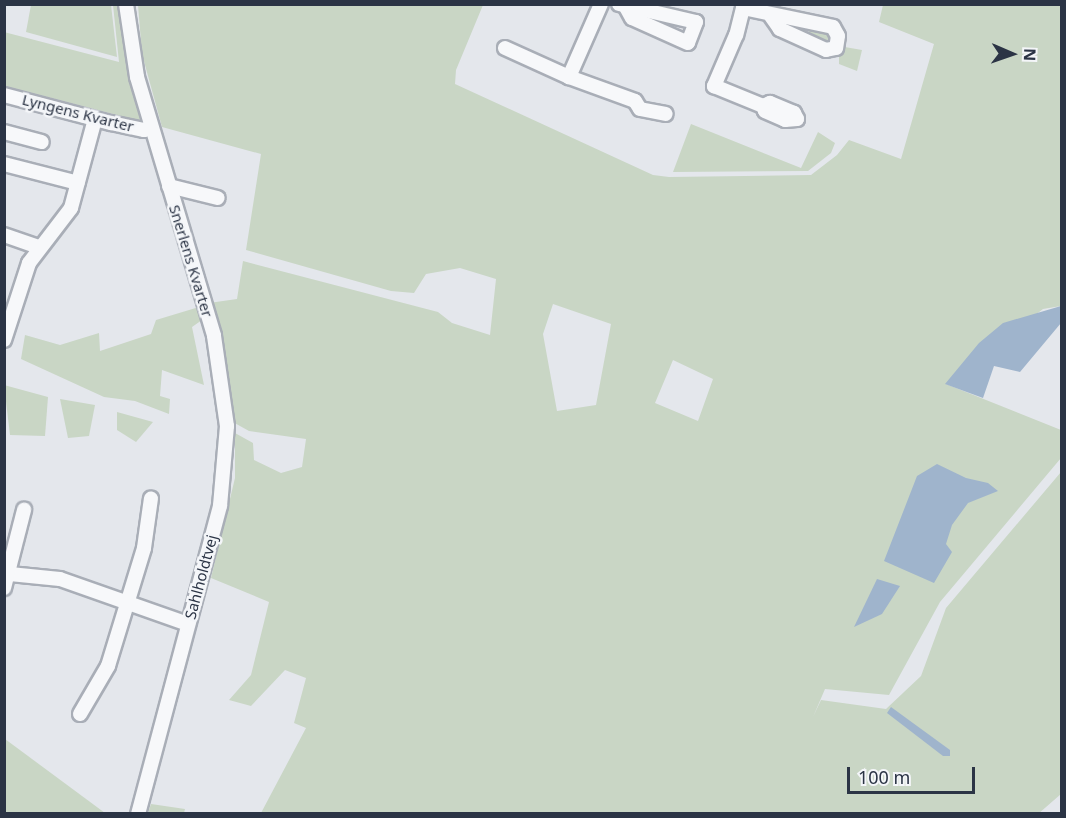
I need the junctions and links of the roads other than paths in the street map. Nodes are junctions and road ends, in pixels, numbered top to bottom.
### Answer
1 (126, 4) edge
2 (601, 4) edge
3 (743, 6) edge
4 (771, 16) dead end
5 (505, 48) dead end
6 (569, 76) junction
7 (4, 95) edge
8 (763, 106) dead end
9 (666, 114) dead end
10 (95, 119) junction
11 (151, 127) junction
12 (4, 132) edge
13 (42, 142) dead end
14 (4, 164) edge
15 (78, 183) junction
16 (169, 186) junction
17 (218, 198) dead end
18 (4, 235) edge
19 (39, 247) junction
20 (9, 308) edge
21 (214, 336) joint
22 (4, 340) edge
23 (151, 498) dead end
24 (24, 510) dead end
25 (7, 581) edge
26 (126, 603) junction
27 (188, 624) junction
28 (80, 714) dead end
29 (138, 813) edge

1 - 11 street, Snerlens Kvarter
2 - 6 street
3 - 4 street
3 - 8 street
5 - 6 street
6 - 9 street
7 - 10 street, Lyngens Kvarter
10 - 11 street, Lyngens Kvarter
10 - 15 street
11 - 16 street, Snerlens Kvarter
12 - 13 street
14 - 15 street
15 - 19 street
16 - 17 street, Snerlens Kvarter
16 - 21 street, Snerlens Kvarter
18 - 19 street
19 - 20 street
20 - 22 street
21 - 27 street, Sahlholdtvej
23 - 26 street
24 - 25 street
25 - 26 street
26 - 27 street
26 - 28 street
27 - 29 street, Sahlholdtvej

